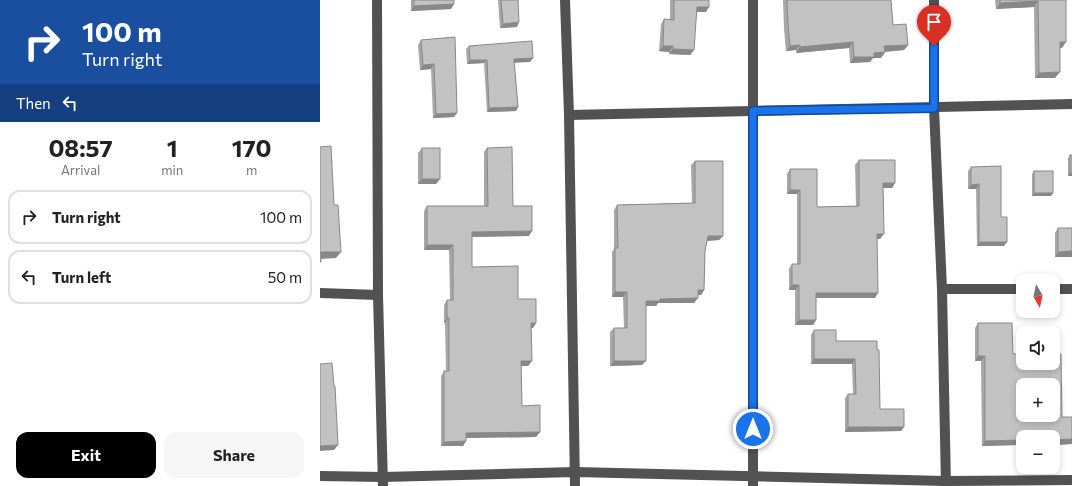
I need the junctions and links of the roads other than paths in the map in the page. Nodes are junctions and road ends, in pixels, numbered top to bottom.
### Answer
1 (377, 0) edge
2 (565, 0) edge
3 (753, 0) edge
4 (934, 0) edge
5 (1072, 104) edge
6 (934, 108) junction
7 (753, 111) junction
8 (569, 114) junction
9 (942, 289) junction
10 (1016, 289) edge
11 (1060, 289) edge
12 (1072, 289) edge
13 (320, 293) edge
14 (378, 295) junction
15 (575, 472) junction
16 (320, 476) edge
17 (1072, 480) edge
18 (753, 481) edge
19 (383, 482) edge
20 (946, 484) edge
21 (575, 486) edge

1 - 14 street
2 - 8 street
3 - 7 street
4 - 6 street
5 - 6 street
6 - 7 street
6 - 9 street
7 - 8 street
7 - 18 street
8 - 15 street
9 - 10 street
9 - 20 street
11 - 12 street
13 - 14 street
14 - 19 street
15 - 18 street
15 - 19 street
15 - 21 street
16 - 19 street
17 - 20 street
18 - 20 street

